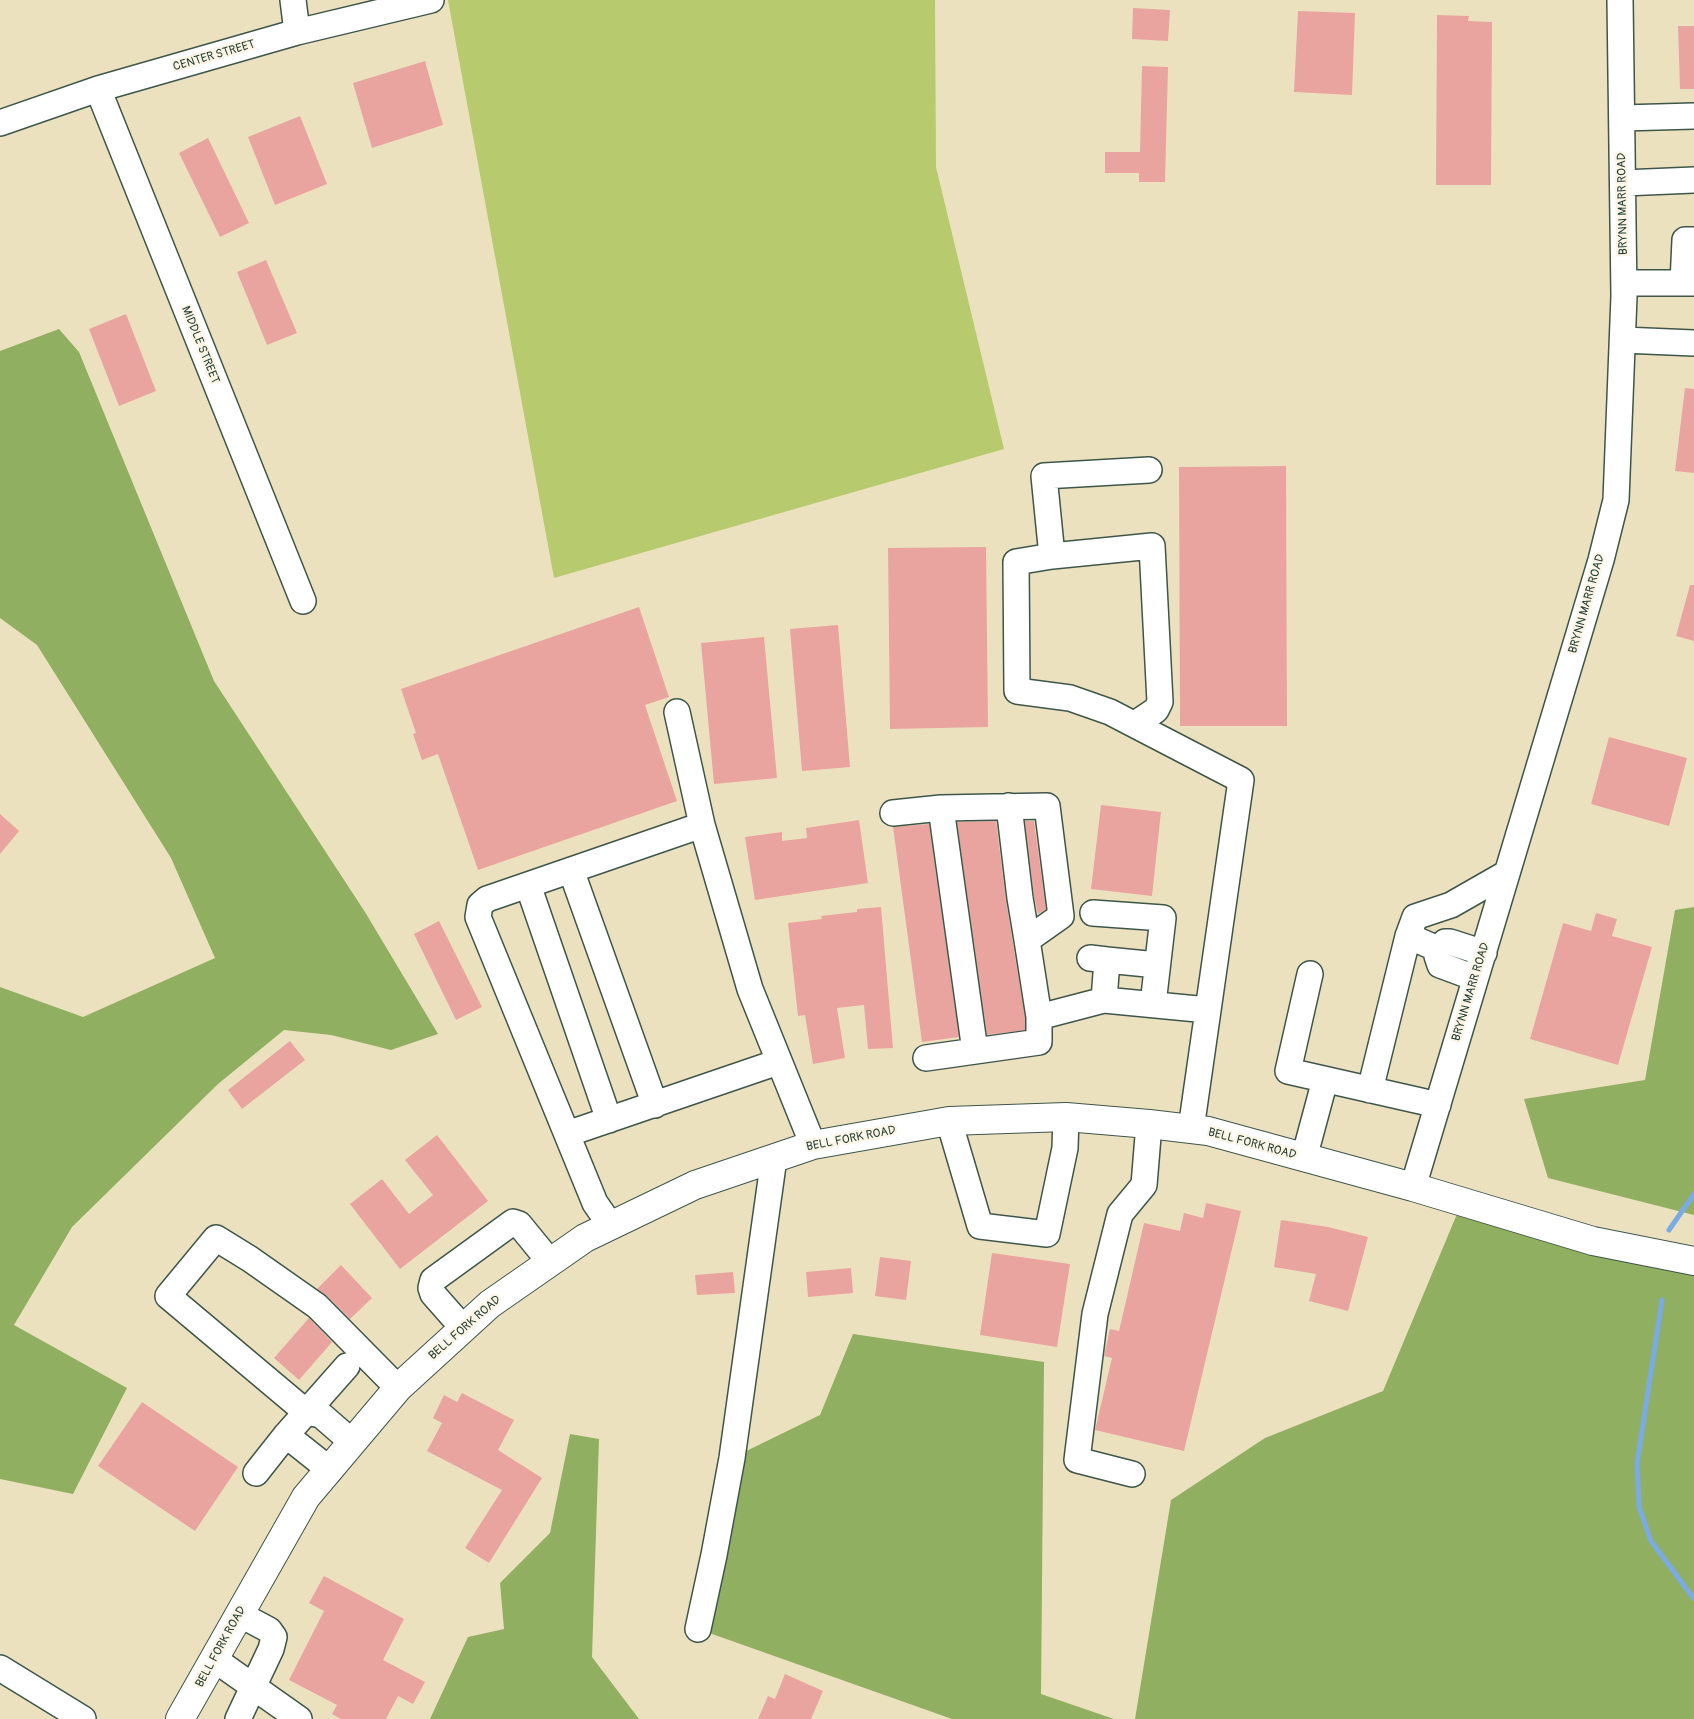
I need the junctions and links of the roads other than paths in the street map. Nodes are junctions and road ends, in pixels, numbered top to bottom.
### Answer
1 (292, 0) edge
2 (431, 0) edge
3 (1620, 0) edge
4 (298, 32) junction
5 (98, 89) junction
6 (1694, 116) edge
7 (1622, 118) junction
8 (0, 123) edge
9 (1694, 180) edge
10 (1623, 183) junction
11 (1694, 240) edge
12 (1624, 283) junction
13 (1688, 283) edge
14 (1623, 340) junction
15 (1694, 343) edge
16 (1149, 470) dead end
17 (1052, 556) junction
18 (303, 600) dead end
19 (677, 712) dead end
20 (1135, 724) junction
21 (1009, 806) junction
22 (941, 808) junction
23 (892, 813) dead end
24 (702, 825) junction
25 (572, 870) junction
26 (1507, 873) junction
27 (528, 885) junction
28 (1093, 913) dead end
29 (1408, 936) junction
30 (1027, 940) junction
31 (1438, 948) junction
32 (1484, 953) junction
33 (1157, 965) junction
34 (1310, 974) dead end
35 (1475, 978) junction
36 (1104, 1000) junction
37 (1153, 1004) junction
38 (1208, 1010) junction
39 (1039, 1018) junction
40 (975, 1051) junction
41 (926, 1058) dead end
42 (778, 1062) junction
43 (1325, 1080) junction
44 (1370, 1090) junction
45 (655, 1105) junction
46 (1438, 1105) junction
47 (1066, 1117) junction
48 (609, 1120) junction
49 (949, 1121) junction
50 (1148, 1124) junction
51 (1191, 1129) junction
52 (567, 1134) junction
53 (813, 1145) junction
54 (774, 1158) junction
55 (1304, 1158) junction
56 (1413, 1188) junction
57 (611, 1226) junction
58 (1694, 1261) edge
59 (550, 1262) junction
60 (463, 1328) junction
61 (347, 1366) dead end
62 (398, 1388) junction
63 (306, 1412) junction
64 (286, 1435) junction
65 (352, 1442) junction
66 (330, 1470) junction
67 (256, 1473) dead end
68 (1132, 1474) dead end
69 (239, 1614) junction
70 (698, 1629) dead end
71 (214, 1659) junction
72 (0, 1668) edge
73 (254, 1687) junction
74 (83, 1719) edge
75 (180, 1719) edge
76 (238, 1719) edge
77 (299, 1719) edge

1 - 4 street
2 - 4 street, CENTER STREET
3 - 7 street, BRYNN MARR ROAD
4 - 5 street, CENTER STREET
5 - 8 street, CENTER STREET
5 - 18 street, MIDDLE STREET
6 - 7 street
7 - 10 street, BRYNN MARR ROAD
9 - 10 street
10 - 12 street, BRYNN MARR ROAD
11 - 13 street
12 - 13 street
12 - 14 street, BRYNN MARR ROAD
14 - 15 street
14 - 26 street, BRYNN MARR ROAD
16 - 17 street
17 - 20 street
17 - 20 street
19 - 24 street
20 - 38 street
21 - 22 street
21 - 30 street
21 - 30 street
22 - 23 street
22 - 40 street
24 - 25 street
24 - 42 street
25 - 27 street
25 - 45 street
26 - 29 street
26 - 32 street, BRYNN MARR ROAD
27 - 48 street
27 - 52 street
28 - 33 street
29 - 31 street
29 - 44 street
30 - 39 street
31 - 32 street
31 - 35 street
32 - 35 street, BRYNN MARR ROAD
33 - 36 street
33 - 37 street
34 - 43 street
35 - 46 street, BRYNN MARR ROAD
36 - 37 street
36 - 39 street
37 - 38 street
38 - 51 street
39 - 40 street
40 - 41 street
42 - 45 street
42 - 53 street
43 - 44 street
43 - 55 street
44 - 46 street
45 - 48 street
46 - 56 street, BRYNN MARR ROAD
47 - 49 main road, BELL FORK ROAD
47 - 49 street
47 - 50 main road, BELL FORK ROAD
48 - 52 street
49 - 53 main road, BELL FORK ROAD
50 - 51 main road, BELL FORK ROAD
50 - 68 street
51 - 55 main road, BELL FORK ROAD
52 - 57 street
53 - 54 main road, BELL FORK ROAD
54 - 57 main road, BELL FORK ROAD
54 - 70 street
55 - 56 main road, BELL FORK ROAD
56 - 58 main road, BELL FORK ROAD
57 - 59 main road, BELL FORK ROAD
59 - 60 main road, BELL FORK ROAD
59 - 60 street
60 - 62 main road, BELL FORK ROAD
61 - 63 street
62 - 63 street
62 - 65 main road, BELL FORK ROAD
63 - 64 street
63 - 65 street
64 - 66 street
64 - 67 street
65 - 66 main road, BELL FORK ROAD
66 - 69 main road, BELL FORK ROAD
69 - 71 main road, BELL FORK ROAD
69 - 73 street
71 - 73 street
71 - 75 main road, BELL FORK ROAD
72 - 74 street
73 - 76 street
73 - 77 street

